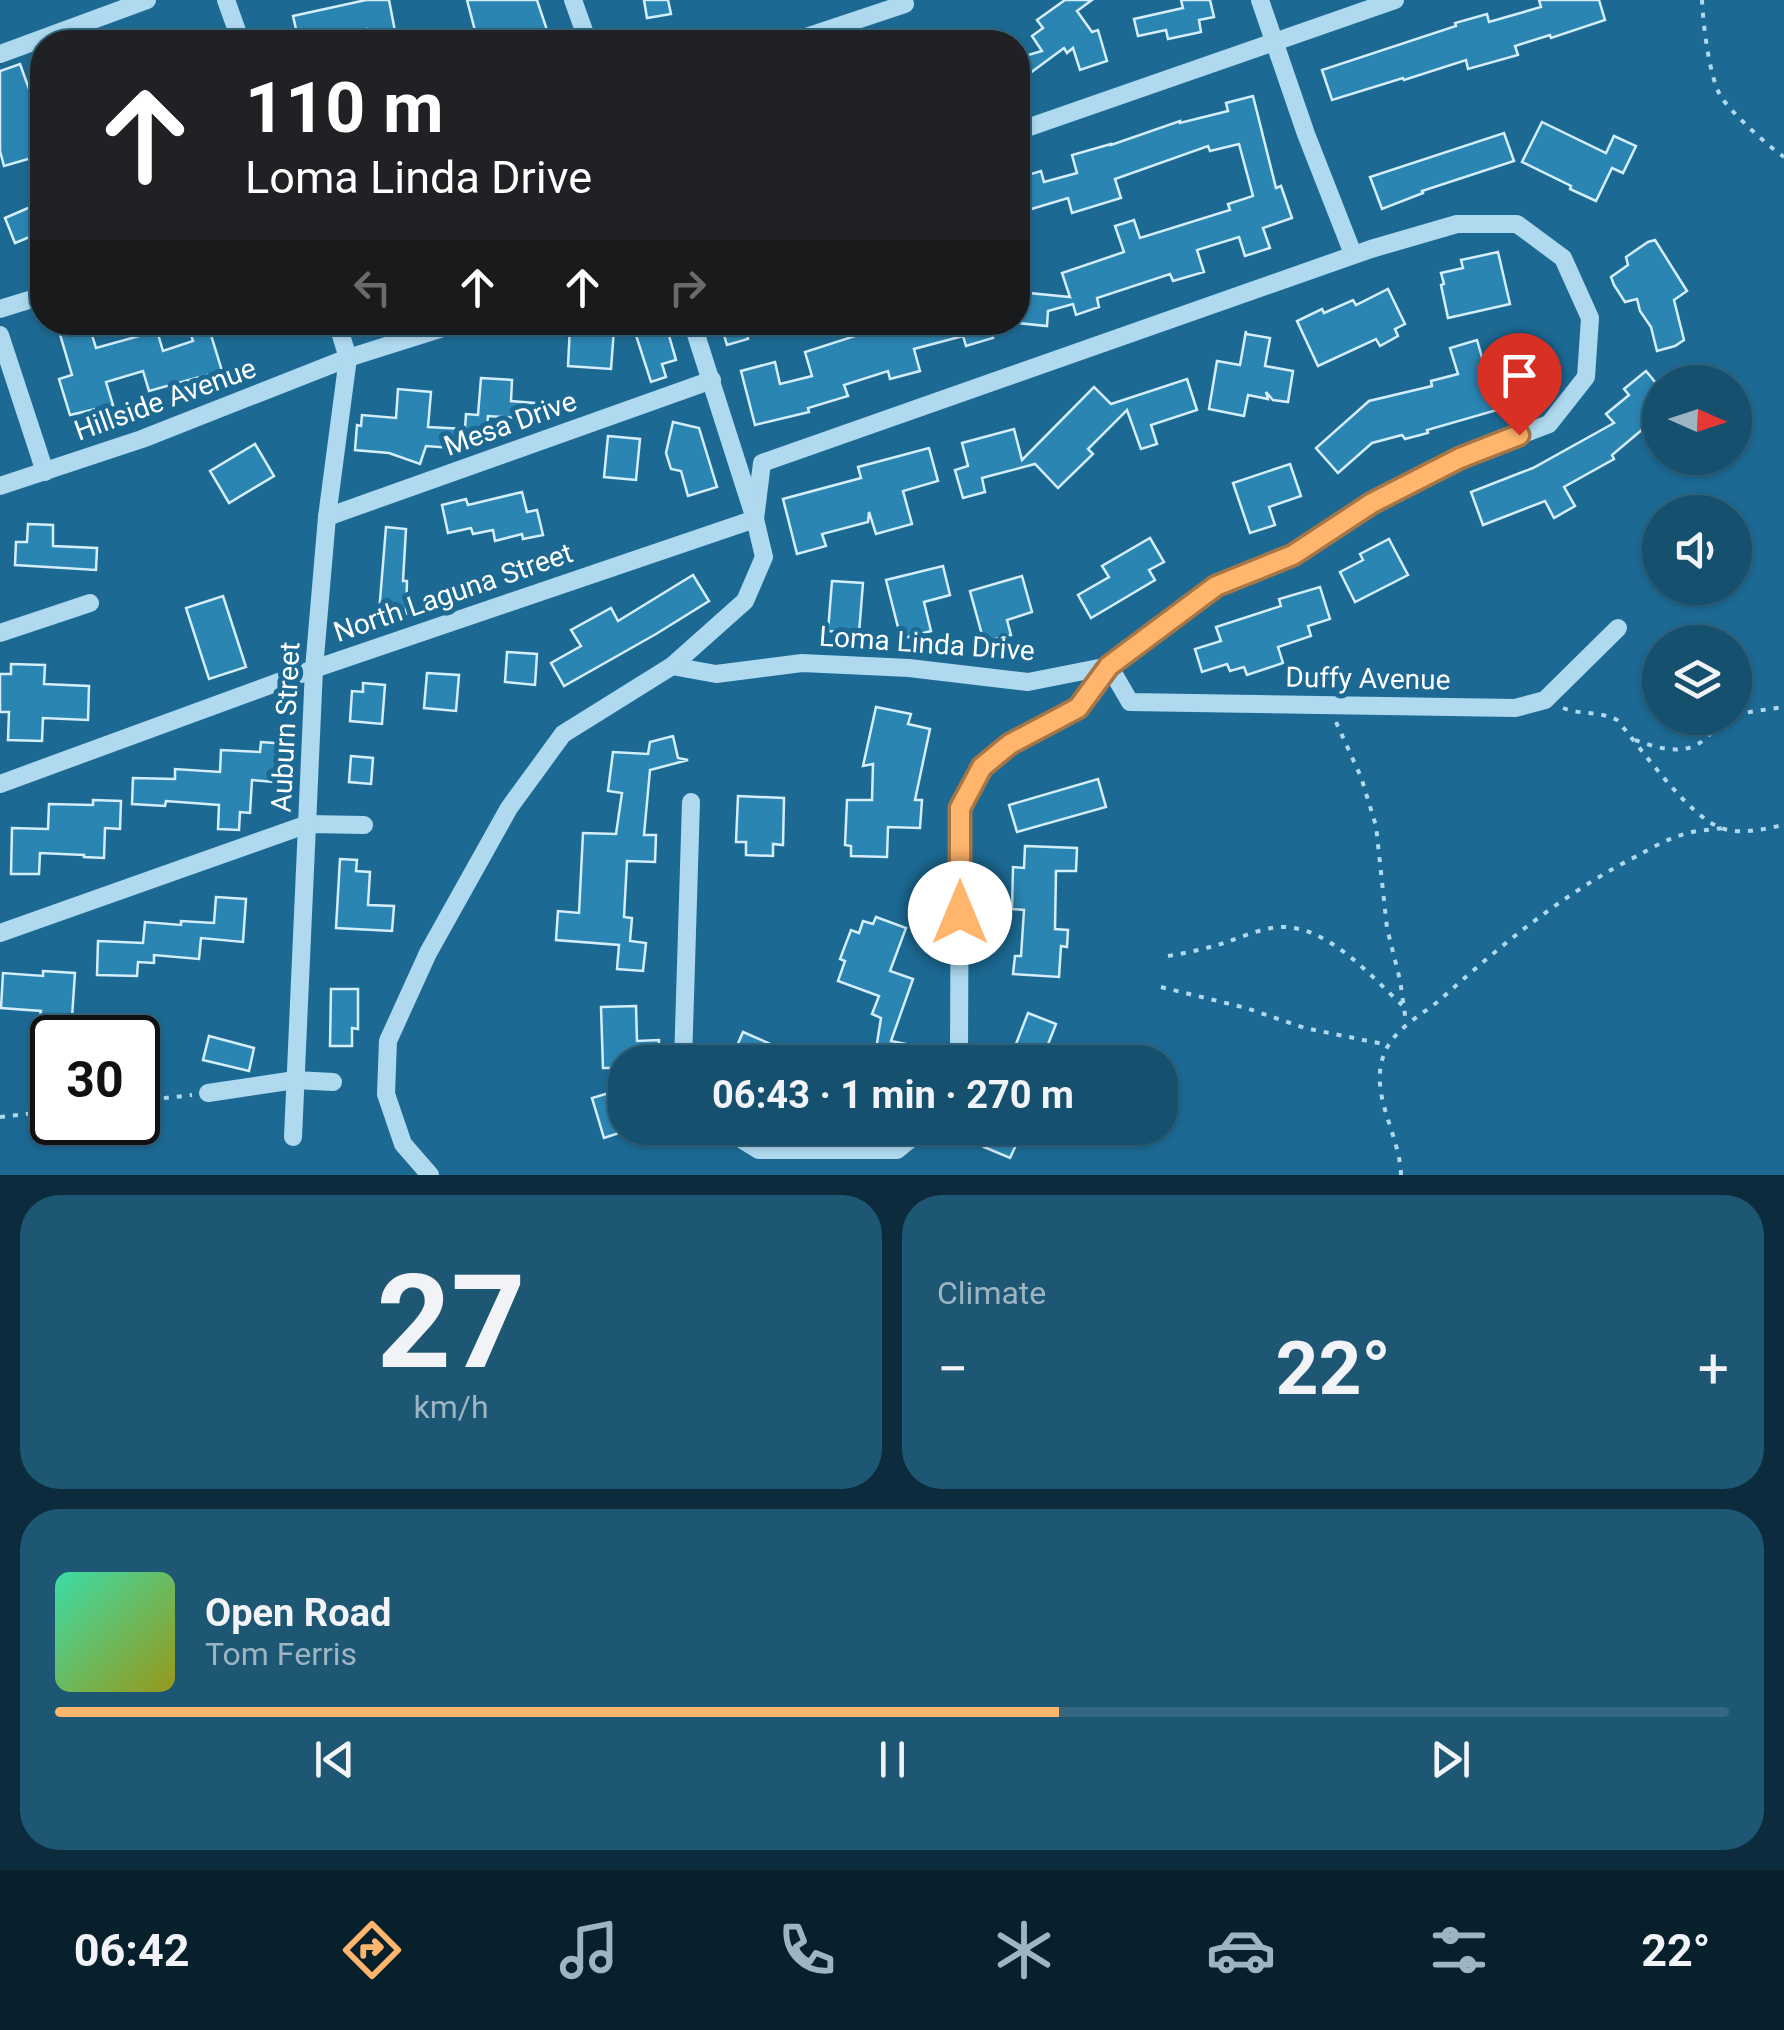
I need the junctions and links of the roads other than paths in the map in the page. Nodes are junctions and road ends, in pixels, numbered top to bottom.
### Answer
1 (147, 0) edge
2 (226, 0) edge
3 (573, 0) edge
4 (1260, 0) edge
5 (1395, 0) edge
6 (905, 4) dead end
7 (65, 30) edge
8 (237, 30) edge
9 (584, 30) edge
10 (827, 30) edge
11 (1274, 42) junction
12 (30, 43) edge
13 (0, 54) edge
14 (1030, 127) edge
15 (1353, 254) junction
16 (30, 300) edge
17 (0, 309) edge
18 (0, 335) edge
19 (341, 335) edge
20 (421, 335) edge
21 (696, 335) edge
22 (348, 358) junction
23 (712, 380) junction
24 (45, 472) junction
25 (0, 486) edge
26 (327, 517) junction
27 (755, 518) junction
28 (90, 603) dead end
29 (1618, 628) dead end
30 (0, 633) edge
31 (672, 666) junction
32 (1109, 666) junction
33 (314, 668) junction
34 (0, 784) edge
35 (691, 802) dead end
36 (308, 824) junction
37 (364, 825) dead end
38 (0, 932) edge
39 (684, 1045) edge
40 (959, 1045) edge
41 (295, 1080) junction
42 (333, 1082) dead end
43 (208, 1093) road end
44 (292, 1137) dead end
45 (751, 1145) edge
46 (903, 1145) edge
47 (430, 1175) edge

1 - 7 street
2 - 8 street
3 - 9 street
4 - 11 street
5 - 11 street
6 - 10 street
11 - 14 street
11 - 15 street
12 - 13 street
15 - 27 street, Loma Linda Drive
15 - 32 street, Loma Linda Drive
16 - 17 street
18 - 24 street
19 - 22 street, Auburn Street
20 - 22 street, Hillside Avenue
21 - 23 street
22 - 24 street, Hillside Avenue
22 - 26 street, Auburn Street
23 - 26 street, Mesa Drive
23 - 27 street
24 - 25 street, Hillside Avenue
26 - 33 street, Auburn Street
27 - 31 street
27 - 33 street, North Laguna Street
28 - 30 street
29 - 32 street, Duffy Avenue
31 - 32 street, Loma Linda Drive
31 - 47 street
32 - 40 street
33 - 34 street, North Laguna Street
33 - 36 street, Auburn Street
35 - 39 street
36 - 37 street
36 - 38 street
36 - 41 street, Auburn Street
41 - 42 street
41 - 43 street
41 - 44 street, Auburn Street
45 - 46 street

